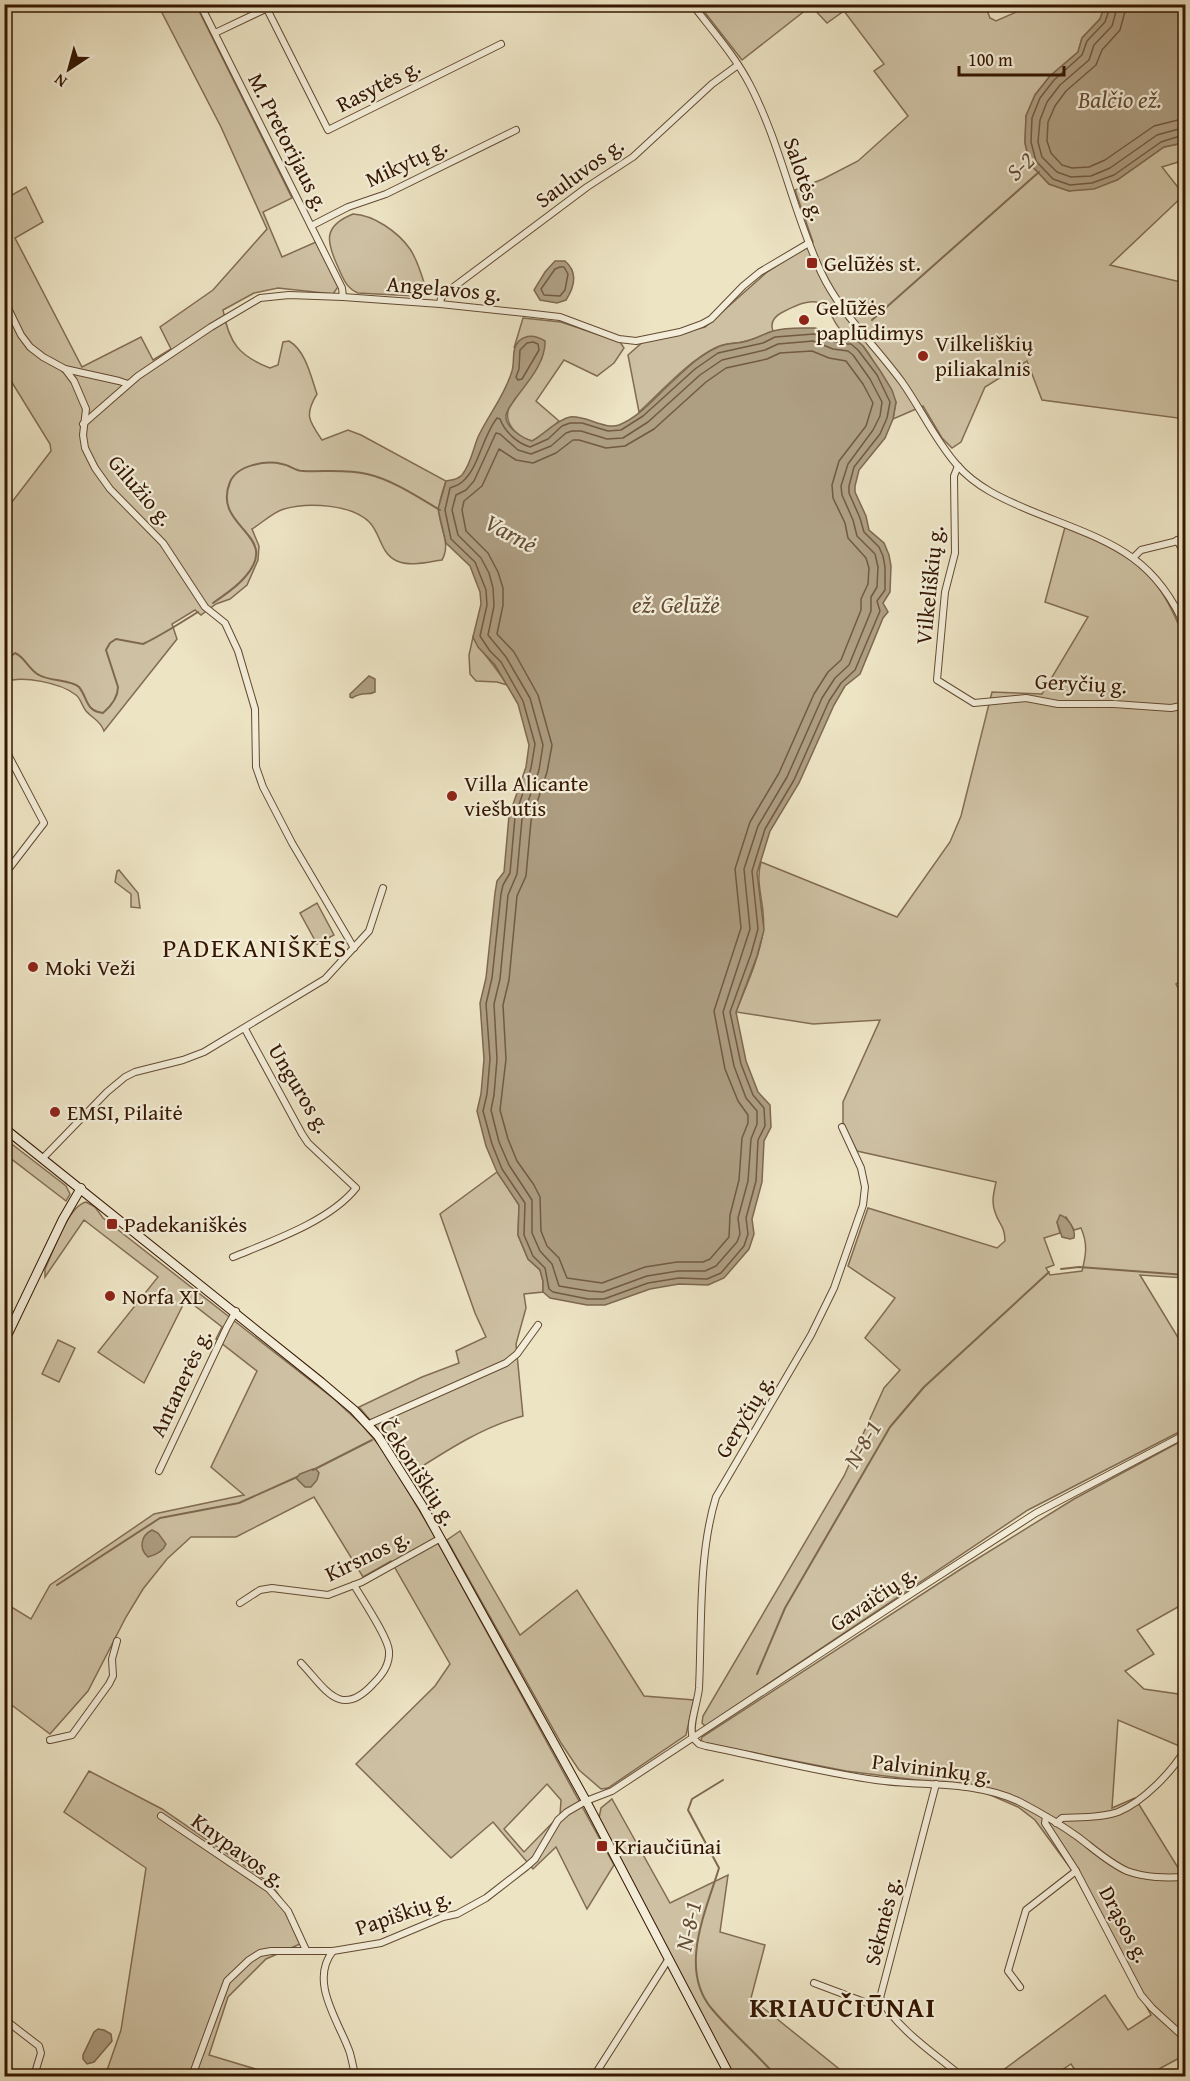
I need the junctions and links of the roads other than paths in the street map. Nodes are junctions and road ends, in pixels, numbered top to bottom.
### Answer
1 (200, 4) edge
2 (276, 4) edge
3 (692, 4) edge
4 (267, 9) junction
5 (215, 33) junction
6 (501, 44) dead end
7 (738, 65) junction
8 (516, 130) dead end
9 (311, 226) junction
10 (809, 243) junction
11 (343, 297) junction
12 (4, 300) edge
13 (440, 304) junction
14 (65, 369) junction
15 (128, 384) junction
16 (83, 424) junction
17 (958, 466) junction
18 (1185, 539) edge
19 (1177, 540) junction
20 (1185, 556) edge
21 (1134, 557) junction
22 (1185, 629) edge
23 (974, 703) joint
24 (1185, 705) edge
25 (4, 747) edge
26 (4, 875) edge
27 (383, 888) dead end
28 (354, 948) junction
29 (245, 1029) junction
30 (842, 1127) dead end
31 (4, 1128) edge
32 (43, 1158) junction
33 (81, 1188) junction
34 (233, 1257) dead end
35 (236, 1311) junction
36 (538, 1325) dead end
37 (4, 1342) edge
38 (369, 1424) junction
39 (1185, 1434) edge
40 (159, 1471) dead end
41 (441, 1538) junction
42 (354, 1585) junction
43 (240, 1603) dead end
44 (117, 1641) dead end
45 (301, 1663) dead end
46 (693, 1738) junction
47 (50, 1740) dead end
48 (1185, 1749) edge
49 (936, 1784) junction
50 (586, 1801) junction
51 (161, 1816) dead end
52 (1046, 1817) junction
53 (1056, 1823) junction
54 (1076, 1871) junction
55 (1185, 1876) edge
56 (306, 1950) junction
57 (333, 1951) junction
58 (668, 1960) junction
59 (814, 1983) dead end
60 (1020, 1987) dead end
61 (880, 1998) junction
62 (4, 2019) edge
63 (1185, 2039) edge
64 (34, 2076) edge
65 (192, 2076) edge
66 (355, 2076) edge
67 (594, 2076) edge
68 (730, 2076) edge
69 (961, 2076) edge

1 - 5 street, M. Pretorijaus g.
2 - 4 street
3 - 7 street, Salotės g.
4 - 5 street
4 - 6 street, Rasytės g.
5 - 9 street, M. Pretorijaus g.
7 - 10 street, Salotės g.
7 - 13 street, Sauluvos g.
8 - 9 street, Mikytų g.
9 - 11 street, M. Pretorijaus g.
10 - 13 street, Angelavos g.
10 - 17 street, Salotės g.
11 - 13 street, Angelavos g.
11 - 15 street, Angelavos g.
12 - 14 street, Gilužio g.
14 - 15 street
14 - 16 street, Gilužio g.
15 - 16 street, Angelavos g.
16 - 28 street, Gilužio g.
17 - 21 street, Salotės g.
17 - 23 street, Vilkeliškių g.
18 - 19 street
19 - 20 street
19 - 21 street
21 - 22 street, Salotės g.
23 - 24 street, Geryčių g.
25 - 26 street
27 - 28 street
28 - 29 street
29 - 32 street
29 - 34 street, Unguros g.
30 - 46 street, Geryčių g.
31 - 32 main road, Čekoniškių g.
32 - 33 main road, Čekoniškių g.
33 - 35 main road, Čekoniškių g.
33 - 37 main road
35 - 38 main road, Čekoniškių g.
35 - 40 street, Antanerės g.
36 - 38 street
38 - 41 main road, Čekoniškių g.
39 - 46 street, Gavaičių g.
41 - 42 street, Kirsnos g.
41 - 50 main road, Čekoniškių g.
42 - 43 street, Kirsnos g.
42 - 45 street
44 - 47 street
46 - 49 street, Palvininkų g.
46 - 50 street, Gavaičių g.
48 - 53 street
49 - 52 street, Palvininkų g.
49 - 61 street, Sėkmės g.
50 - 57 street, Papiškių g.
50 - 58 main road, Čekoniškių g.
51 - 56 street, Knypavos g.
52 - 53 street, Palvininkų g.
52 - 54 street, Drąsos g.
53 - 55 street, Palvininkų g.
54 - 60 street
54 - 63 street, Drąsos g.
56 - 57 street, Papiškių g.
56 - 65 street, Papiškių g.
57 - 66 street
58 - 67 street
58 - 68 main road, Čekoniškių g.
59 - 61 street, Sėkmės g.
61 - 69 street
62 - 64 street

